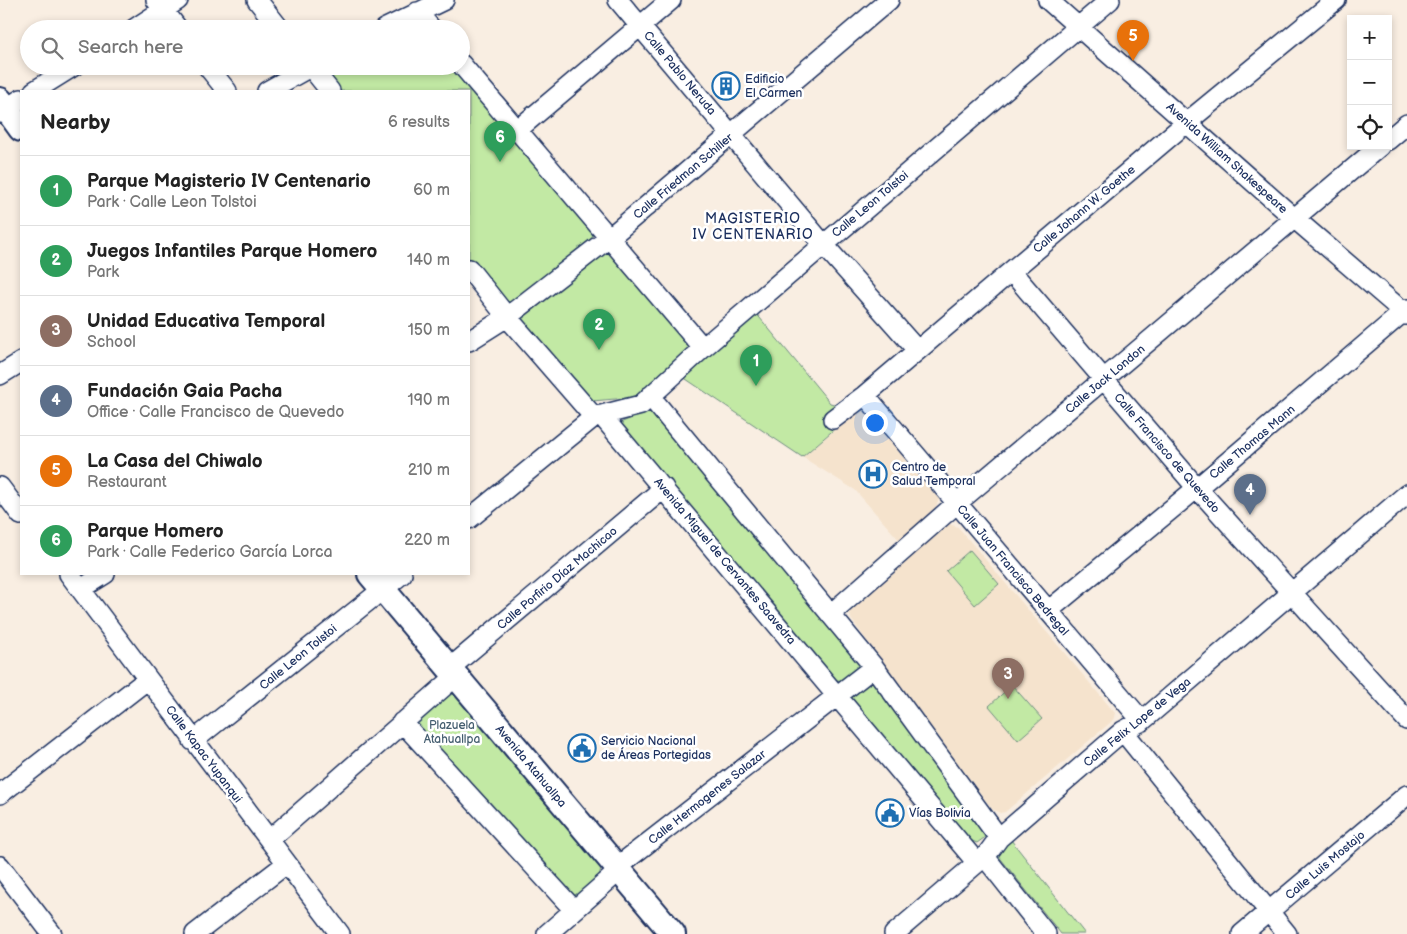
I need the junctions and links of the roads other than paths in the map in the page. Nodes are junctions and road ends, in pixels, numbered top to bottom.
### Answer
1 (257, 0) edge
2 (444, 0) edge
3 (618, 0) edge
4 (671, 0) edge
5 (889, 0) edge
6 (1048, 0) edge
7 (1110, 0) edge
8 (1336, 0) edge
9 (166, 3) edge
10 (418, 12) junction
11 (145, 20) edge
12 (174, 20) edge
13 (273, 20) edge
14 (402, 20) edge
15 (425, 20) edge
16 (640, 26) junction
17 (1079, 26) junction
18 (60, 75) edge
19 (214, 75) edge
20 (295, 75) edge
21 (318, 75) edge
22 (470, 75) edge
23 (36, 90) edge
24 (226, 90) edge
25 (269, 90) edge
26 (329, 90) edge
27 (7, 105) edge
28 (1186, 123) junction
29 (1407, 124) edge
30 (20, 127) edge
31 (516, 131) junction
32 (731, 134) junction
33 (1392, 137) edge
34 (1375, 150) edge
35 (1294, 218) junction
36 (609, 238) junction
37 (823, 244) junction
38 (470, 269) edge
39 (1011, 271) junction
40 (1406, 312) edge
41 (506, 317) junction
42 (470, 340) edge
43 (703, 348) junction
44 (917, 350) junction
45 (20, 363) edge
46 (0, 375) edge
47 (1104, 380) junction
48 (865, 395) junction
49 (650, 396) junction
50 (598, 416) junction
51 (833, 419) dead end
52 (0, 486) edge
53 (664, 488) junction
54 (1197, 488) junction
55 (1407, 494) edge
56 (957, 503) junction
57 (11, 509) edge
58 (470, 518) edge
59 (70, 575) edge
60 (103, 575) edge
61 (398, 575) edge
62 (377, 581) edge
63 (81, 589) junction
64 (1292, 594) junction
65 (1048, 611) junction
66 (831, 614) junction
67 (874, 667) junction
68 (453, 672) junction
69 (148, 678) junction
70 (837, 697) junction
71 (1407, 720) edge
72 (402, 722) junction
73 (1142, 722) junction
74 (1122, 731) junction
75 (193, 741) junction
76 (0, 794) edge
77 (1407, 795) edge
78 (999, 838) junction
79 (269, 840) junction
80 (981, 860) junction
81 (286, 864) junction
82 (0, 866) edge
83 (619, 871) junction
84 (574, 910) junction
85 (1268, 912) junction
86 (52, 934) edge
87 (194, 934) edge
88 (340, 934) edge
89 (547, 934) edge
90 (673, 934) edge
91 (894, 934) edge
92 (1046, 934) edge
93 (1242, 934) edge
94 (1287, 934) edge

1 - 13 street
2 - 10 street
3 - 16 street, Calle Pablo Neruda
4 - 16 street
5 - 32 street, Calle Friedman Schiller
6 - 17 street, Avenida William Shakespeare
7 - 17 street, Calle Leon Tolstoi
8 - 28 street, Calle Johann W. Goethe
9 - 11 street
9 - 12 street
10 - 14 street
10 - 15 street
16 - 31 street
16 - 32 street, Calle Pablo Neruda
17 - 28 street, Avenida William Shakespeare
17 - 37 street, Calle Leon Tolstoi
18 - 23 street
19 - 24 street
20 - 25 street
21 - 26 street
22 - 31 street
27 - 30 main road
28 - 35 street, Avenida William Shakespeare
28 - 39 street, Calle Johann W. Goethe
29 - 33 street
31 - 36 street
32 - 36 street, Calle Friedman Schiller
32 - 37 street, Calle Pablo Neruda
34 - 35 street, Calle Jack London
35 - 40 street, Avenida William Shakespeare
35 - 47 street, Calle Jack London
36 - 41 street, Calle Friedman Schiller
36 - 43 street
37 - 43 street, Calle Leon Tolstoi
37 - 44 street, Calle Pablo Neruda
38 - 41 street, Avenida Miguel de Cervantes Saavedra
39 - 44 street, Calle Johann W. Goethe
39 - 47 street, Calle Francisco de Quevedo
40 - 54 street, Calle Thomas Mann
41 - 42 street, Calle Friedman Schiller
41 - 50 street, Avenida Miguel de Cervantes Saavedra
43 - 49 street, Calle Leon Tolstoi
44 - 48 street, Calle Johann W. Goethe
45 - 46 street
47 - 54 street, Calle Francisco de Quevedo
47 - 56 street, Calle Jack London
48 - 51 street, Calle Johann W. Goethe
48 - 56 street, Calle Juan Francisco Bedregal
49 - 50 street, Calle Leon Tolstoi
49 - 66 street
50 - 53 street, Avenida Miguel de Cervantes Saavedra
50 - 58 street, Calle Leon Tolstoi
52 - 57 street
53 - 68 street, Calle Porfirio Díaz Machicao
53 - 70 street, Avenida Miguel de Cervantes Saavedra
54 - 64 street, Calle Francisco de Quevedo
54 - 65 street, Calle Thomas Mann
55 - 64 street, Calle Felix Lope de Vega
56 - 65 street, Calle Juan Francisco Bedregal
56 - 66 street, Calle Jack London
59 - 63 street, Calle Kapac Yupanqui
60 - 63 street
61 - 62 street, Calle Leon Tolstoi
62 - 68 main road, Avenida Atahuallpa
62 - 75 street, Calle Leon Tolstoi
63 - 69 street, Calle Kapac Yupanqui
64 - 71 street, Calle Francisco de Quevedo
64 - 73 street, Calle Felix Lope de Vega
65 - 73 street, Calle Juan Francisco Bedregal
66 - 67 street
67 - 70 street, Calle Hermogenes Salazar
67 - 78 street
68 - 72 street, Calle Porfirio Díaz Machicao
68 - 83 main road, Avenida Atahuallpa
69 - 75 street, Calle Kapac Yupanqui
69 - 76 street
70 - 80 street, Avenida Miguel de Cervantes Saavedra
70 - 83 street, Calle Hermogenes Salazar
72 - 79 street, Calle Porfirio Díaz Machicao
72 - 84 street
73 - 74 street, Calle Felix Lope de Vega
74 - 78 street, Calle Felix Lope de Vega
74 - 85 street
75 - 79 street, Calle Kapac Yupanqui
77 - 85 street, Calle Luis Mostajo
78 - 80 street, Calle Felix Lope de Vega
79 - 81 street, Calle Kapac Yupanqui
80 - 91 street, Calle Felix Lope de Vega
80 - 92 street, Avenida Miguel de Cervantes Saavedra
81 - 87 street
81 - 88 street, Calle Kapac Yupanqui
82 - 86 street
83 - 84 street, Calle Hermogenes Salazar
83 - 90 main road, Avenida Atahuallpa
84 - 89 street, Calle Hermogenes Salazar
85 - 93 street, Calle Luis Mostajo
85 - 94 street

